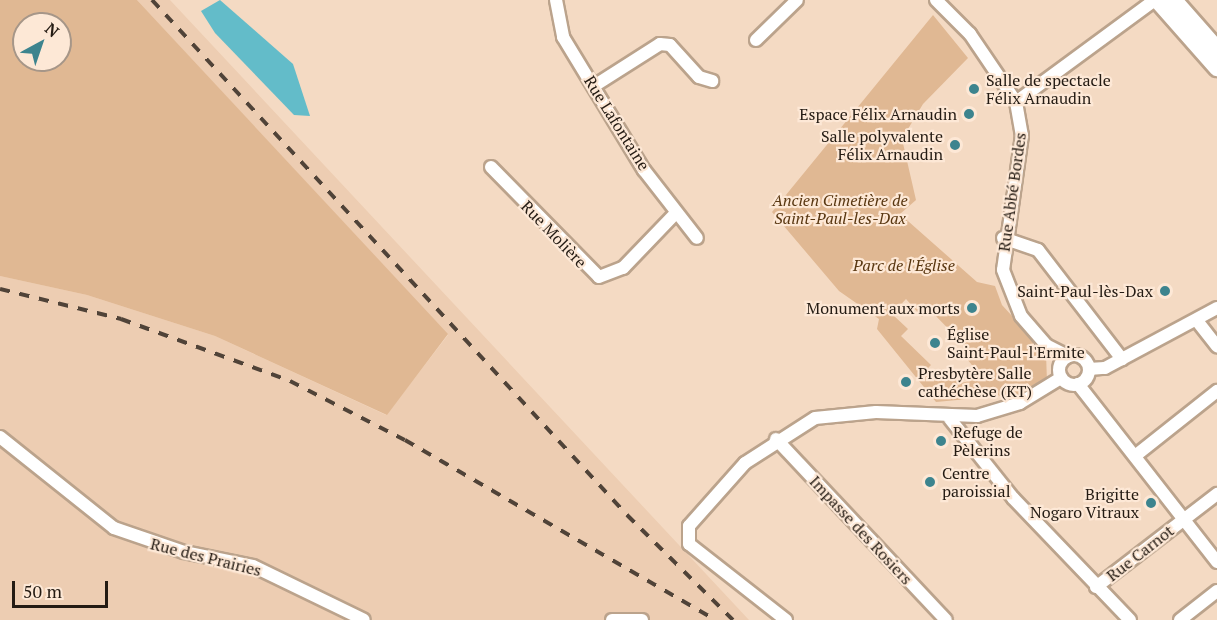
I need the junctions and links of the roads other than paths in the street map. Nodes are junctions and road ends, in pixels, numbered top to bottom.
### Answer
1 (556, 0) edge
2 (797, 0) edge
3 (936, 0) edge
4 (1156, 0) edge
5 (1174, 0) edge
6 (756, 40) dead end
7 (1217, 49) edge
8 (1217, 68) edge
9 (712, 81) dead end
10 (594, 86) junction
11 (1016, 102) junction
12 (490, 167) dead end
13 (675, 214) junction
14 (697, 238) dead end
15 (1003, 238) junction
16 (1215, 312) edge
17 (1198, 322) junction
18 (1217, 346) edge
19 (1068, 356) junction
20 (1122, 359) junction
21 (1089, 369) junction
22 (1061, 378) junction
23 (1078, 384) junction
24 (1217, 391) edge
25 (950, 419) junction
26 (0, 437) edge
27 (776, 439) junction
28 (1135, 456) junction
29 (1217, 494) edge
30 (1184, 518) junction
31 (1217, 561) edge
32 (1096, 587) junction
33 (1217, 591) edge
34 (618, 618) edge
35 (358, 619) edge
36 (642, 620) edge
37 (786, 620) edge
38 (946, 620) edge
39 (1130, 620) edge
40 (1180, 620) edge

1 - 10 street, Rue Lafontaine
2 - 6 street
3 - 11 street
4 - 8 main road
4 - 11 street
5 - 7 main road
9 - 10 street
10 - 13 street, Rue Lafontaine
11 - 15 street, Rue Abbé Bordes
12 - 13 street, Rue Molière
13 - 14 street, Rue Lafontaine
15 - 19 street, Rue Abbé Bordes
15 - 20 street
16 - 17 street
17 - 18 street
17 - 20 street
19 - 21 street
19 - 22 street
20 - 21 street
21 - 23 street
22 - 23 street
22 - 25 street
23 - 28 street
24 - 28 street
25 - 27 street
25 - 32 street
26 - 35 street, Rue des Prairies
27 - 37 street
27 - 38 street, Impasse des Rosiers
28 - 30 street
29 - 30 street, Rue Carnot
30 - 31 street
30 - 32 street, Rue Carnot
32 - 39 street
33 - 40 street
34 - 36 street

